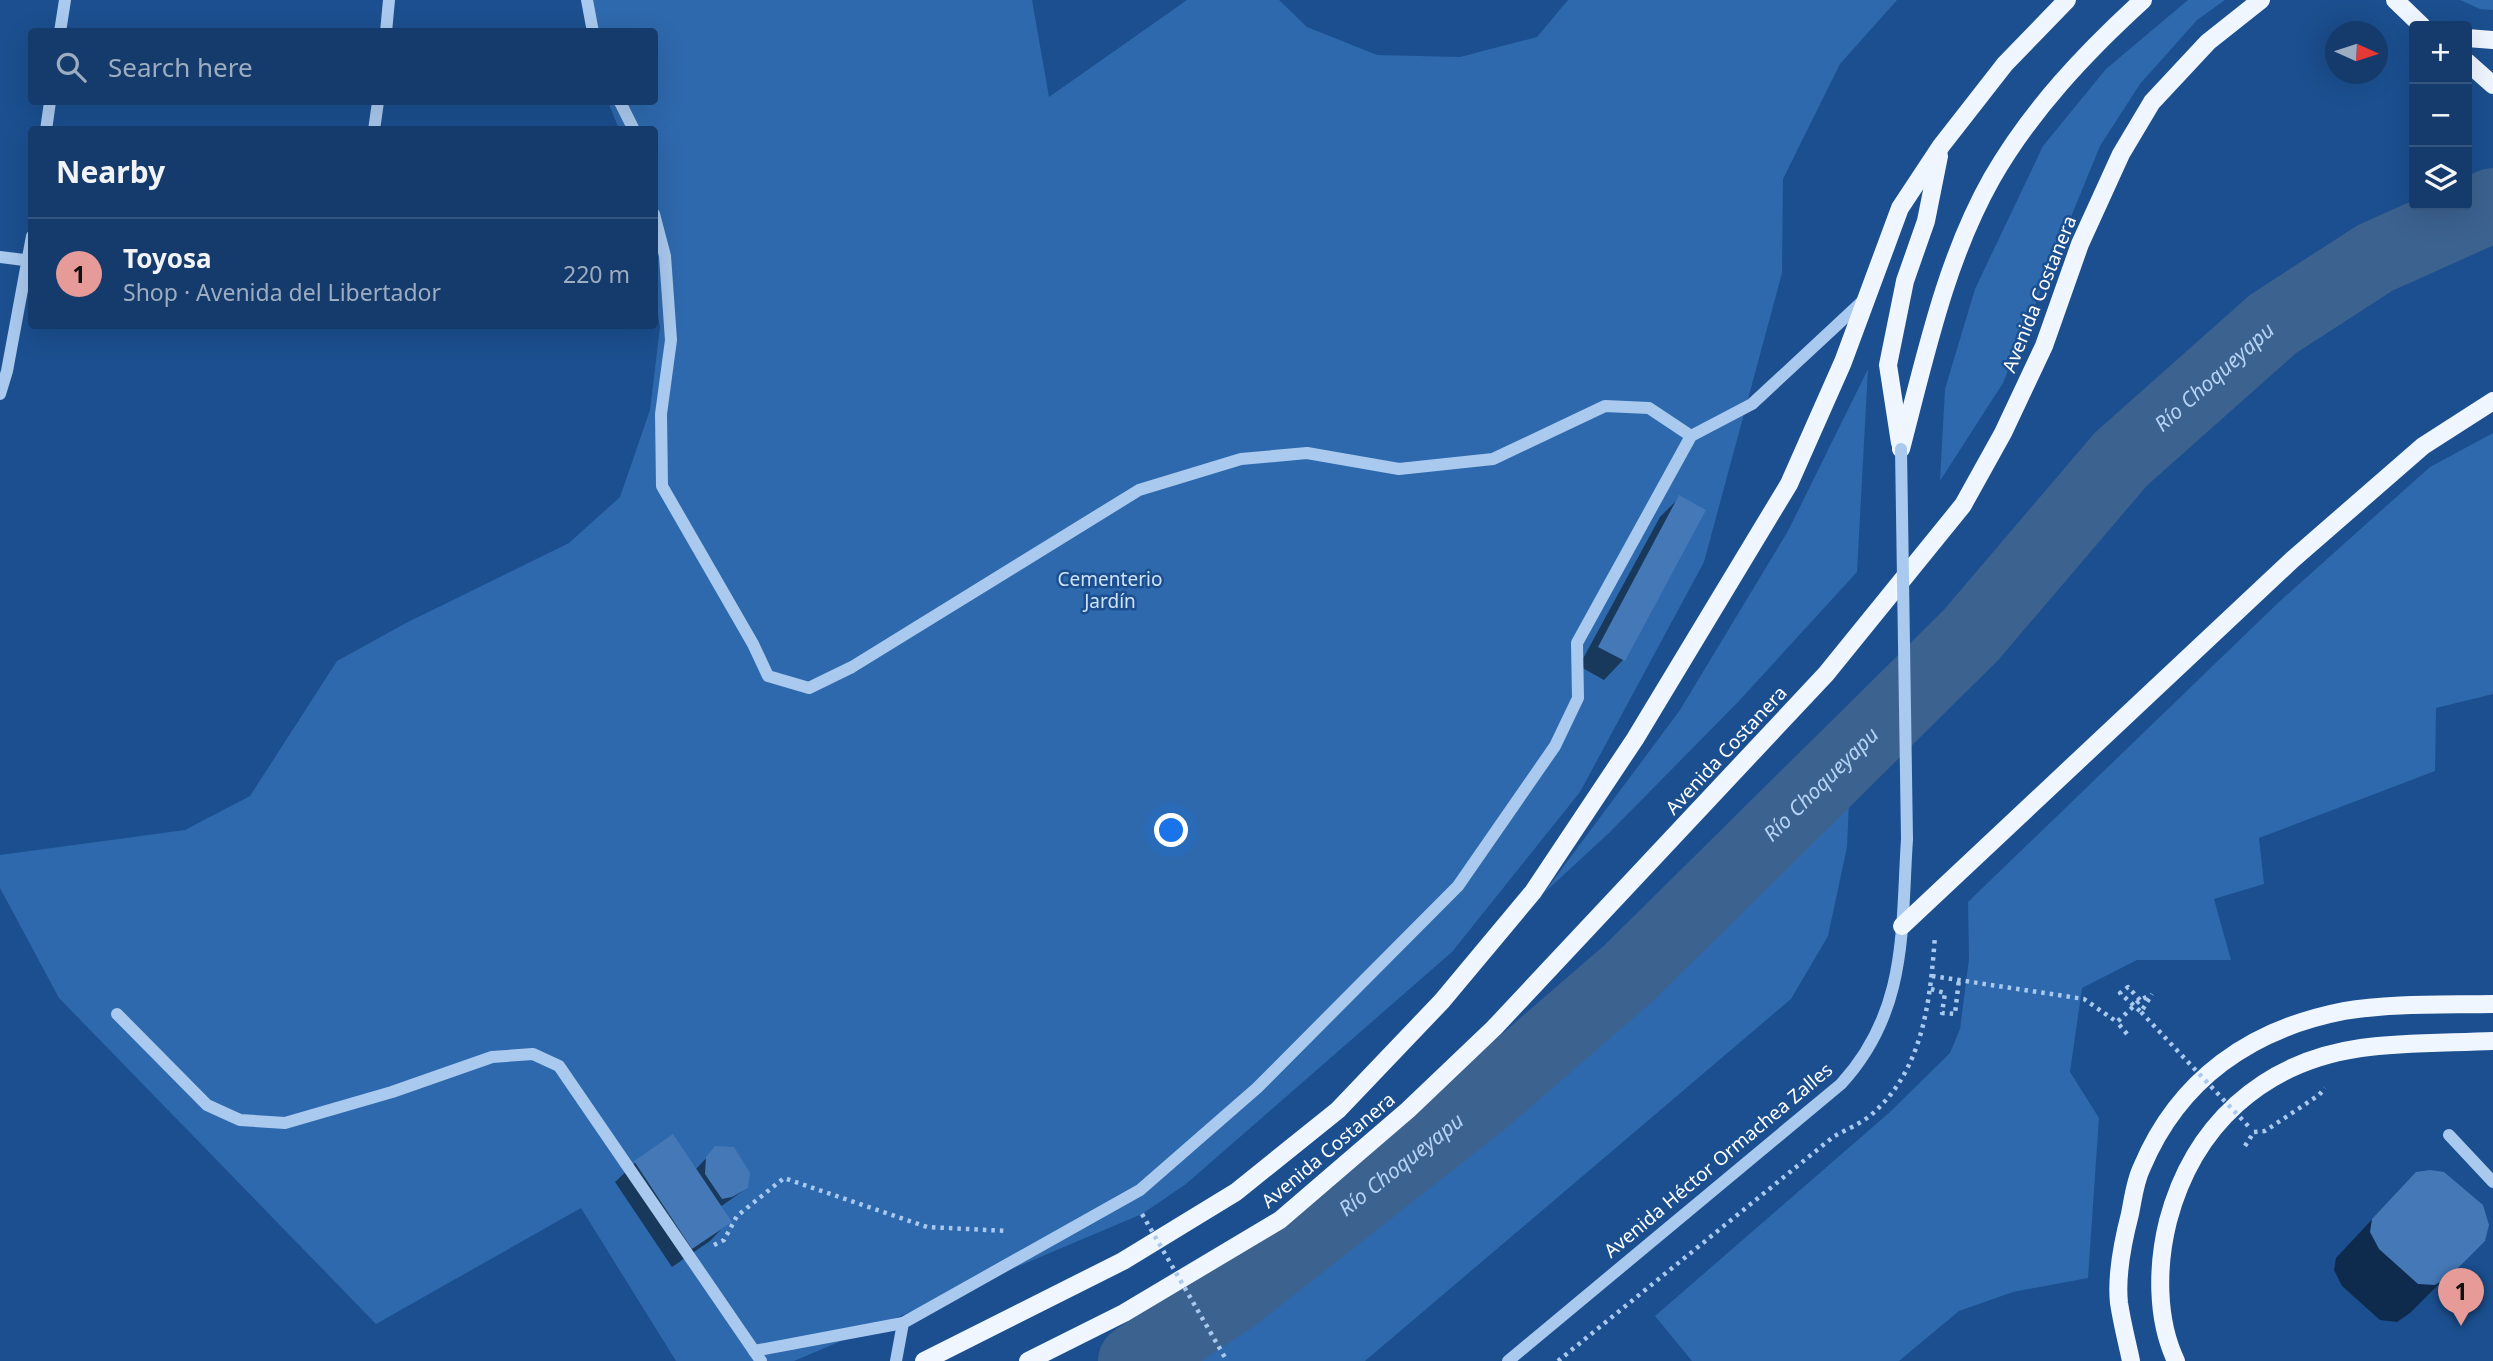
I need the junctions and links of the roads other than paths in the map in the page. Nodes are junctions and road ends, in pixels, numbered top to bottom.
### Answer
1 (65, 0) edge
2 (389, 0) edge
3 (587, 0) edge
4 (2067, 0) edge
5 (2143, 0) edge
6 (2261, 0) edge
7 (2395, 0) edge
8 (2417, 21) edge
9 (61, 28) edge
10 (386, 28) edge
11 (592, 28) edge
12 (2472, 38) edge
13 (2493, 40) edge
14 (2472, 66) edge
15 (2490, 80) edge
16 (50, 105) edge
17 (377, 105) edge
18 (622, 105) edge
19 (47, 126) edge
20 (374, 126) edge
21 (632, 126) edge
22 (1941, 146) junction
23 (658, 229) edge
24 (0, 257) edge
25 (28, 261) edge
26 (28, 270) edge
27 (1868, 296) junction
28 (0, 394) edge
29 (2493, 401) edge
30 (1691, 436) junction
31 (1901, 449) junction
32 (1902, 926) junction
33 (2493, 1004) edge
34 (117, 1014) dead end
35 (2493, 1041) edge
36 (2449, 1135) dead end
37 (2493, 1182) edge
38 (903, 1323) junction
39 (758, 1356) edge
40 (896, 1361) edge
41 (924, 1361) edge
42 (1028, 1361) edge
43 (1508, 1361) edge
44 (2131, 1361) edge
45 (2176, 1361) edge

1 - 9 street
2 - 10 street
3 - 11 street
4 - 22 main road, Avenida Costanera
5 - 31 main road
6 - 42 main road, Avenida Costanera
7 - 8 main road
12 - 13 main road
14 - 15 main road
16 - 19 street
17 - 20 street
18 - 21 street
22 - 27 main road, Avenida Costanera
22 - 31 main road
23 - 30 street
24 - 25 street
26 - 28 street
27 - 30 street
27 - 41 main road, Avenida Costanera
29 - 32 main road
30 - 38 street
31 - 32 street, Avenida Héctor Ormachea Zalles, bridge
32 - 43 street, Avenida Héctor Ormachea Zalles
33 - 44 main road
34 - 39 street
35 - 45 main road
36 - 37 street
38 - 39 street
38 - 40 street

